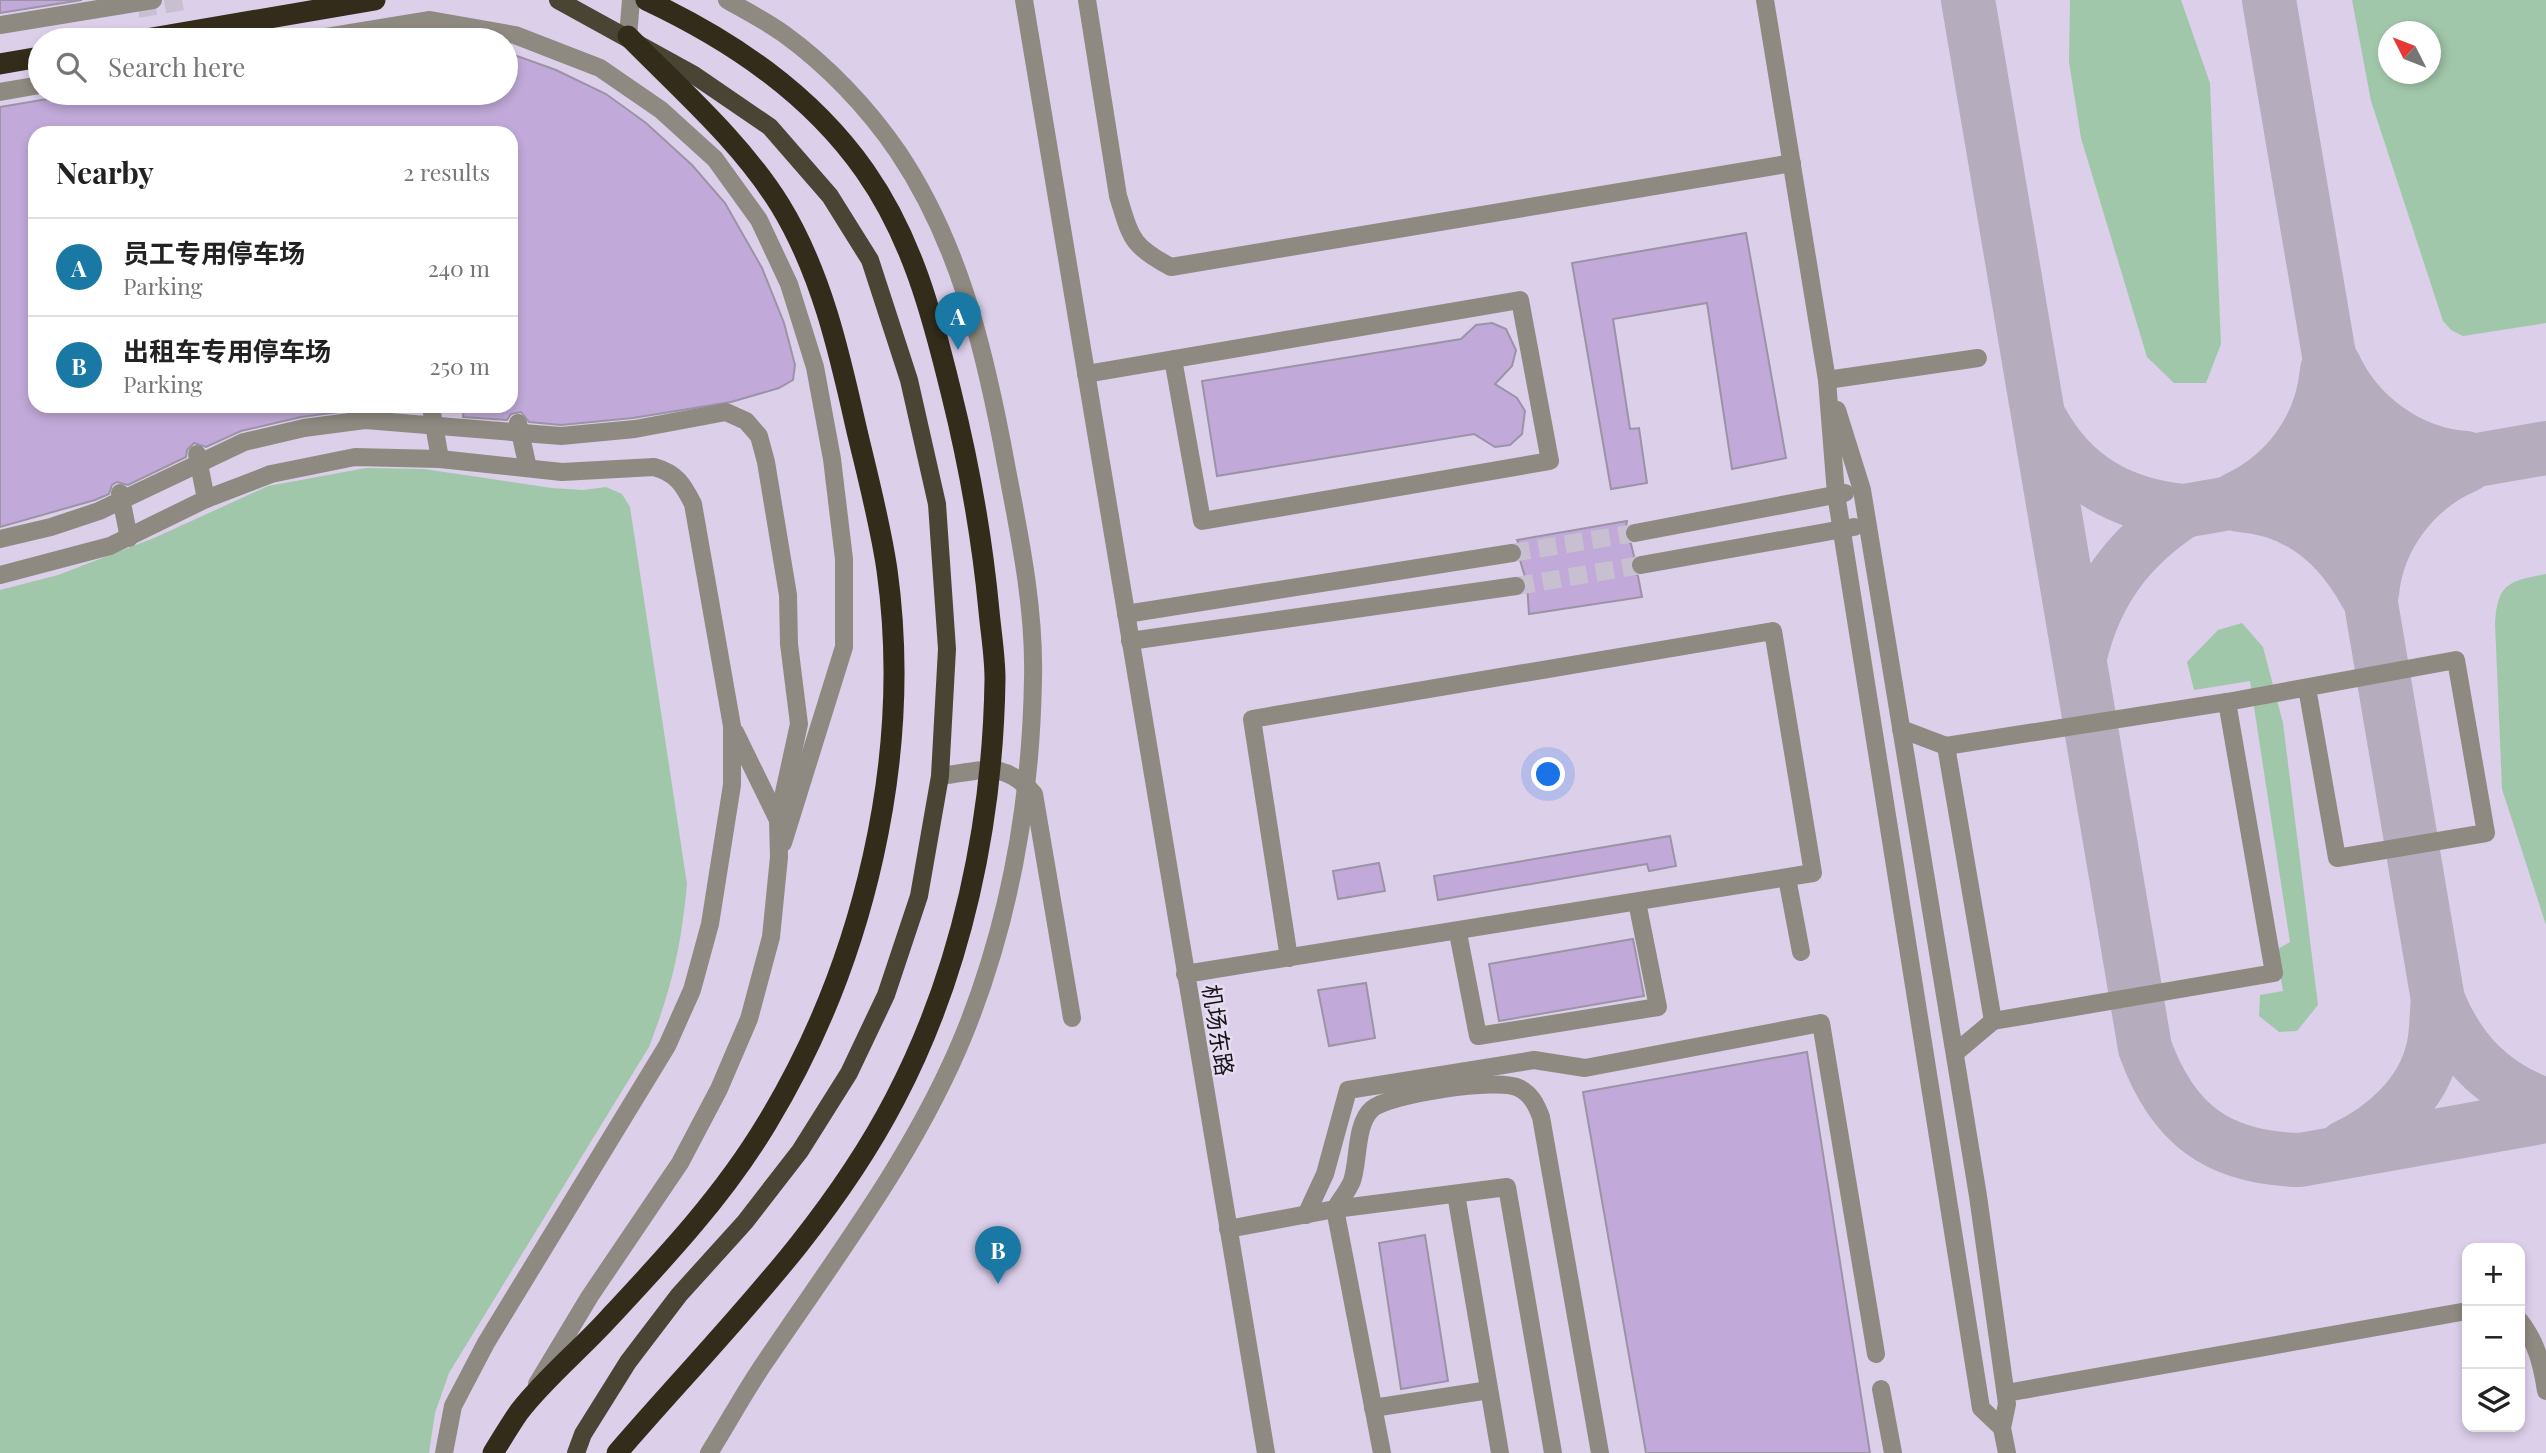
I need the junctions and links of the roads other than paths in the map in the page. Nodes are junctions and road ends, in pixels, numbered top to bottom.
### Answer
1 (153, 0) tunnel mouth
2 (375, 0) edge
3 (558, 0) edge
4 (631, 0) edge
5 (646, 0) edge
6 (727, 0) edge
7 (1024, 0) edge
8 (1087, 0) edge
9 (1765, 0) edge
10 (0, 26) edge
11 (210, 28) edge
12 (381, 28) edge
13 (475, 28) edge
14 (518, 36) edge
15 (628, 36) junction
16 (28, 59) edge
17 (0, 64) edge
18 (28, 87) edge
19 (0, 92) edge
20 (1792, 163) junction
21 (1978, 358) dead end
22 (1173, 359) junction
23 (1086, 374) junction
24 (1827, 380) junction
25 (432, 413) dead end
26 (518, 423) dead end
27 (197, 454) dead end
28 (440, 459) junction
29 (528, 468) junction
30 (1862, 490) junction
31 (120, 492) dead end
32 (1836, 495) junction
33 (206, 499) junction
34 (1868, 525) junction
35 (1842, 528) junction
36 (1635, 533) tunnel mouth
37 (129, 538) junction
38 (0, 539) edge
39 (1512, 553) tunnel mouth
40 (1641, 565) tunnel mouth
41 (0, 575) edge
42 (1516, 586) tunnel mouth
43 (1126, 614) junction
44 (1130, 641) junction
45 (2307, 688) junction
46 (2228, 702) junction
47 (732, 726) junction
48 (1901, 729) junction
49 (1946, 746) junction
50 (1000, 749) dead end
51 (998, 769) junction
52 (940, 776) junction
53 (778, 820) junction
54 (779, 857) junction
55 (1787, 878) junction
56 (1637, 902) junction
57 (1458, 933) junction
58 (1801, 952) dead end
59 (1289, 958) junction
60 (1185, 974) junction
61 (1072, 1018) dead end
62 (1993, 1021) junction
63 (1955, 1053) junction
64 (1456, 1194) junction
65 (1335, 1209) junction
66 (1306, 1215) junction
67 (1228, 1229) junction
68 (2462, 1312) edge
69 (2525, 1327) edge
70 (1876, 1354) dead end
71 (1881, 1389) dead end
72 (1489, 1390) junction
73 (2546, 1391) edge
74 (2006, 1399) junction
75 (1373, 1408) junction
76 (520, 1411) junction
77 (2002, 1428) junction
78 (444, 1453) edge
79 (493, 1453) edge
80 (576, 1453) edge
81 (617, 1453) edge
82 (709, 1453) edge
83 (1266, 1453) edge
84 (1382, 1453) edge
85 (1500, 1453) edge
86 (1553, 1453) edge
87 (1600, 1453) edge
88 (1893, 1453) edge
89 (2007, 1453) edge

1 - 10 street
2 - 11 highway
3 - 15 main road
4 - 15 street
5 - 81 highway, bridge
6 - 82 street, bridge
7 - 23 street, 机场东路
8 - 20 street
9 - 20 street
12 - 13 street
14 - 54 street
15 - 52 main road
15 - 76 highway
16 - 17 highway
18 - 19 street
20 - 24 street
21 - 24 street
22 - 22 street
22 - 23 street
23 - 43 street, 机场东路
24 - 30 street
24 - 32 street
25 - 28 street, bridge
26 - 29 street, bridge
27 - 33 street, bridge
28 - 29 street
28 - 33 street
29 - 47 street
30 - 32 street
30 - 34 street
31 - 37 street, bridge
32 - 35 street
32 - 36 street
33 - 37 street
34 - 35 street
34 - 48 street
35 - 40 street
35 - 77 street
37 - 41 street
38 - 53 street
39 - 43 street
42 - 44 street
43 - 44 street, 机场东路
44 - 60 street, 机场东路
45 - 45 street
45 - 46 street
46 - 49 street
46 - 62 street
47 - 53 street
47 - 78 street
48 - 49 street
48 - 63 street
49 - 62 street
50 - 51 street
51 - 52 street
51 - 61 street
52 - 80 main road
53 - 54 street
54 - 76 street
55 - 56 street
55 - 58 street
55 - 59 street
56 - 57 street
56 - 57 street
57 - 59 street
59 - 60 street
60 - 67 street, 机场东路
62 - 63 street
63 - 74 street
64 - 65 street
64 - 72 street
64 - 86 street
65 - 66 street
65 - 75 street
65 - 87 street
66 - 67 street
66 - 70 street
67 - 83 street, 机场东路
68 - 74 street
69 - 73 street
71 - 88 street
72 - 75 street
72 - 85 street
74 - 77 street
75 - 84 street
76 - 79 highway
77 - 89 street

